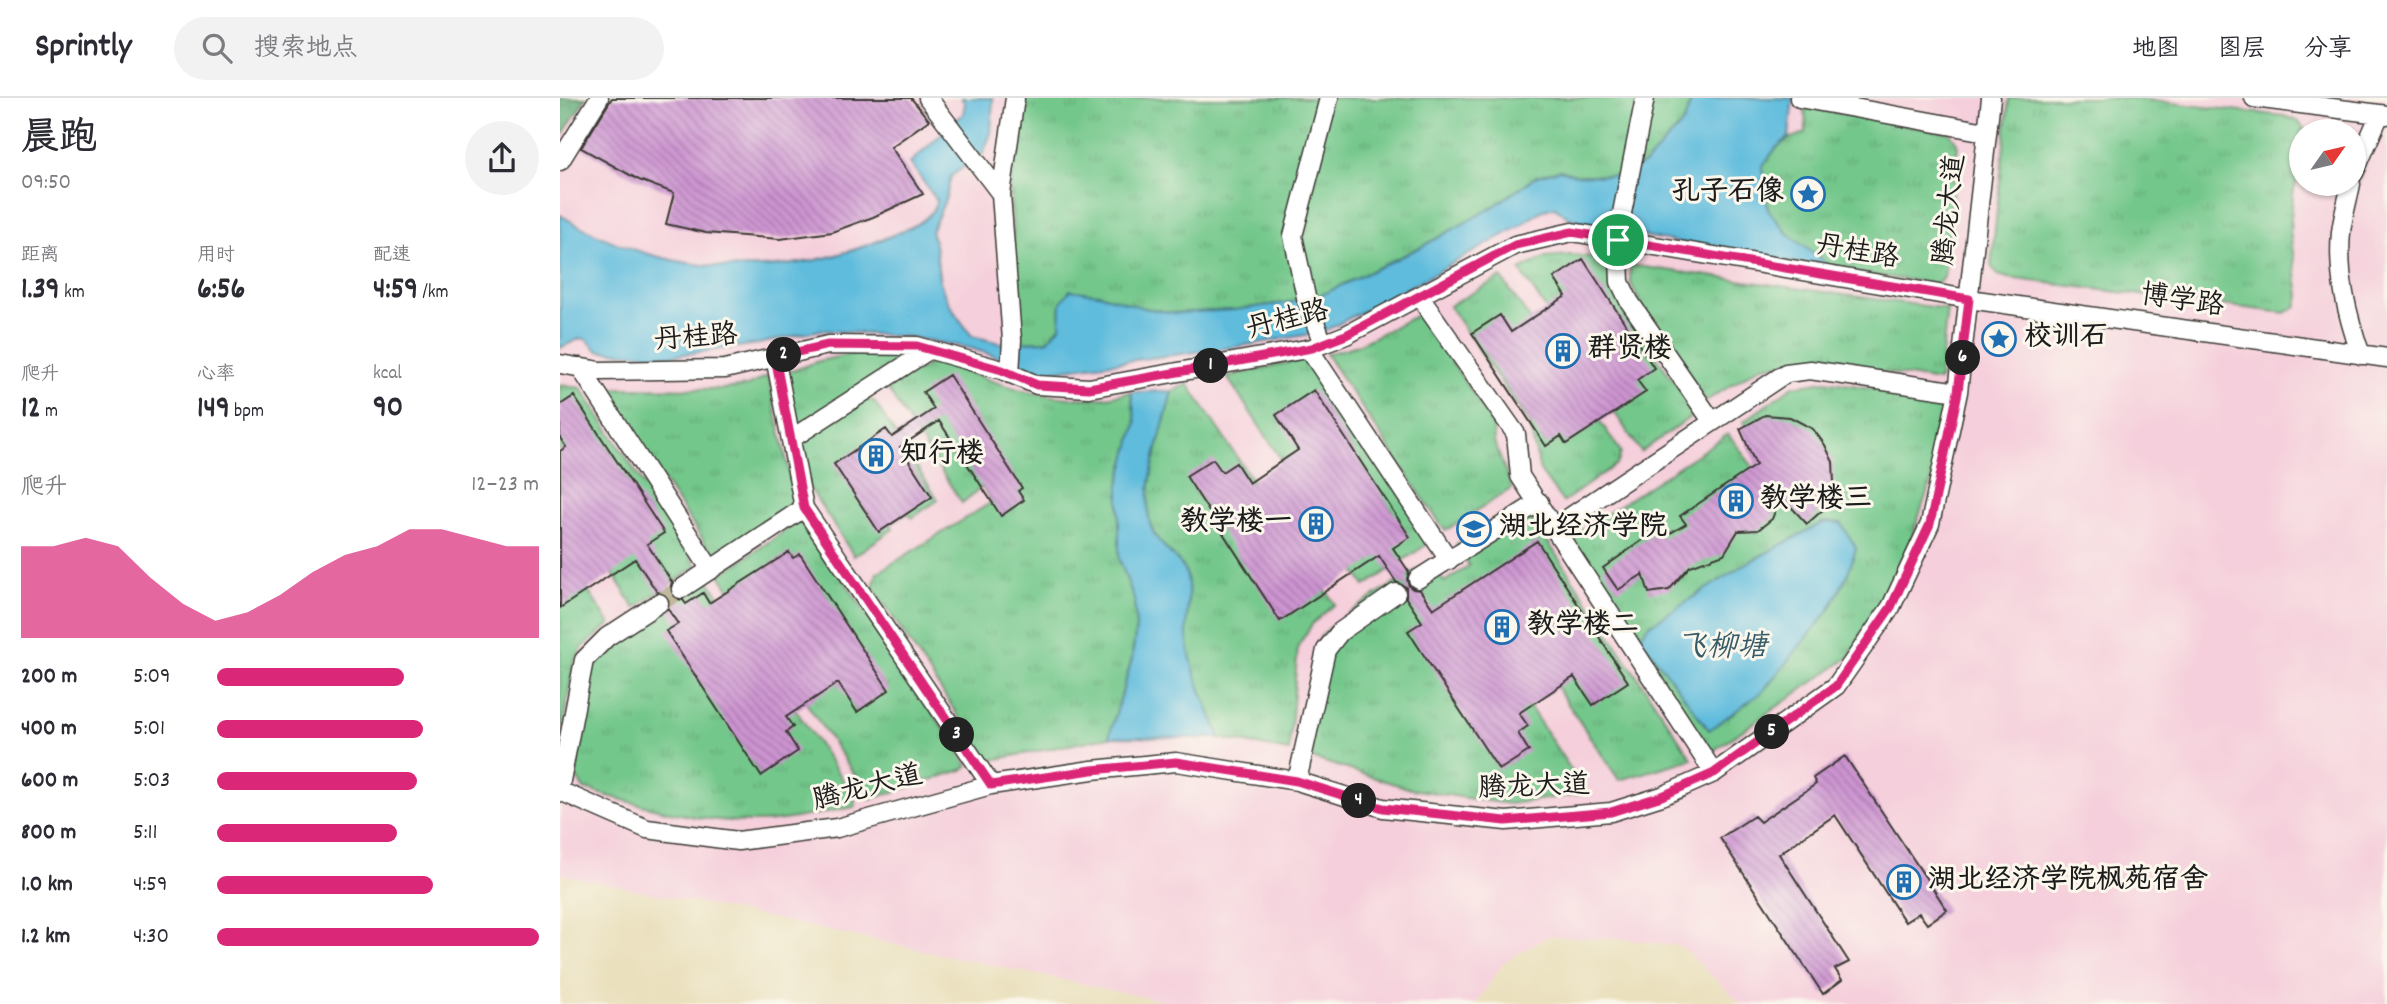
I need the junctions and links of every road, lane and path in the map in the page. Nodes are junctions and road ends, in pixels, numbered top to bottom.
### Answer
1 (599, 98) edge
2 (928, 98) edge
3 (1015, 98) edge
4 (1329, 98) edge
5 (1645, 98) edge
6 (1799, 98) edge
7 (1991, 98) edge
8 (2254, 98) edge
9 (2384, 115) edge
10 (1986, 132) junction
11 (2366, 150) edge
12 (560, 162) edge
13 (1001, 194) junction
14 (2348, 196) edge
15 (1618, 237) junction
16 (1419, 296) junction
17 (1969, 299) junction
18 (1318, 343) junction
19 (929, 350) junction
20 (2361, 355) junction
21 (775, 357) junction
22 (2387, 358) edge
23 (560, 364) edge
24 (580, 367) junction
25 (1010, 373) junction
26 (1958, 392) junction
27 (1712, 421) junction
28 (791, 439) junction
29 (1539, 502) junction
30 (804, 508) junction
31 (1555, 527) junction
32 (1450, 560) junction
33 (711, 570) junction
34 (1418, 579) dead end
35 (681, 589) tunnel mouth
36 (1396, 593) dead end
37 (659, 603) tunnel mouth
38 (1714, 773) junction
39 (1297, 781) junction
40 (991, 785) junction
41 (560, 789) edge

1 - 12 street
2 - 13 street
3 - 13 street
4 - 18 street
5 - 15 street
6 - 10 street
7 - 10 street, 腾龙大道
8 - 9 street
9 - 11 street
10 - 17 street, 腾龙大道
13 - 25 street
14 - 20 street
15 - 16 street, 丹桂路
15 - 17 street, 丹桂路
15 - 27 street
16 - 18 street, 丹桂路
16 - 29 street
17 - 20 street, 博学路
17 - 26 street, 腾龙大道
18 - 25 street, 丹桂路
18 - 32 street
19 - 21 street, 丹桂路
19 - 25 street, 丹桂路
19 - 28 street
20 - 22 street, 博学路
21 - 24 street, 丹桂路
21 - 28 street
23 - 24 street, 丹桂路
24 - 33 street
26 - 27 street
26 - 38 street, 腾龙大道
27 - 31 street
28 - 30 street
29 - 31 street
29 - 32 street
30 - 33 street
30 - 40 street
31 - 38 street
32 - 34 street
33 - 35 street
36 - 39 street
37 - 41 street
38 - 39 street, 腾龙大道
39 - 40 street, 腾龙大道
40 - 41 street, 腾龙大道

